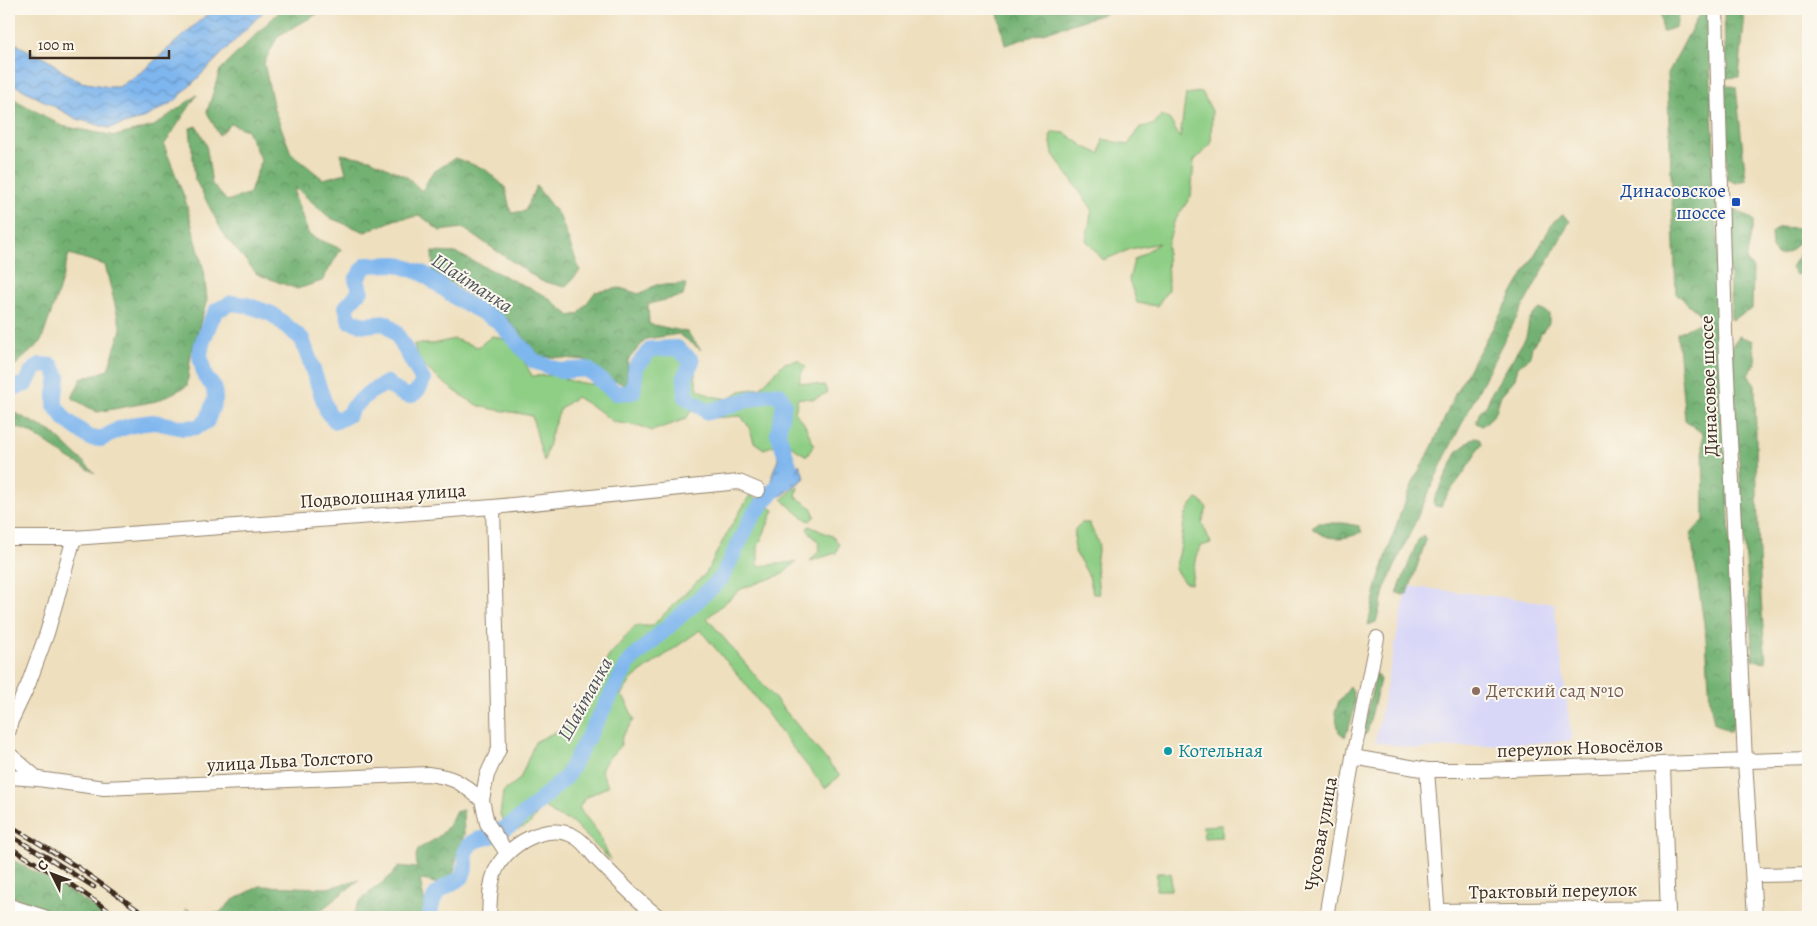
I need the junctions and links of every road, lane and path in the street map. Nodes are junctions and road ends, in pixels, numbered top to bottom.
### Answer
1 (1716, 9) edge
2 (758, 490) dead end
3 (493, 507) junction
4 (9, 538) edge
5 (74, 538) junction
6 (1378, 638) dead end
7 (9, 730) edge
8 (9, 754) edge
9 (1353, 757) junction
10 (1808, 759) edge
11 (1745, 761) junction
12 (1663, 765) junction
13 (1427, 770) junction
14 (9, 778) edge
15 (38, 779) junction
16 (482, 800) junction
17 (507, 853) junction
18 (1808, 874) edge
19 (1753, 875) junction
20 (9, 906) edge
21 (1668, 912) edge
22 (1438, 914) edge
23 (44, 917) edge
24 (489, 917) edge
25 (659, 917) edge
26 (1326, 917) edge
27 (1755, 917) edge

1 - 11 street, Динасовое шоссе
2 - 3 street, Подволошная улица
3 - 5 street, Подволошная улица
3 - 16 street
4 - 5 street, Подволошная улица
5 - 7 street
6 - 9 street, Чусовая улица
8 - 15 street
9 - 13 street, переулок Новосёлов
9 - 26 street, Чусовая улица
10 - 11 street, переулок Новосёлов
11 - 12 street, переулок Новосёлов
11 - 19 street, Динасовое шоссе
12 - 13 street, переулок Новосёлов
12 - 21 street
13 - 22 street
14 - 15 street, улица Льва Толстого
15 - 16 street, улица Льва Толстого
16 - 17 street
17 - 24 street
17 - 25 street
18 - 19 street
19 - 27 street, Динасовое шоссе
20 - 23 street
21 - 22 street, Трактовый переулок

